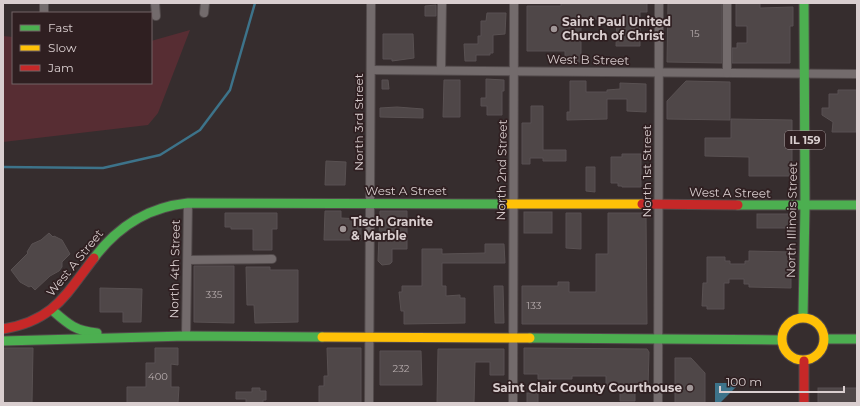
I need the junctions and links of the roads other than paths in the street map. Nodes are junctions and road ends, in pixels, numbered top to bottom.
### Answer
1 (156, 3) edge
2 (206, 3) edge
3 (371, 3) edge
4 (442, 3) edge
5 (514, 3) edge
6 (659, 3) edge
7 (727, 3) edge
8 (804, 3) edge
9 (204, 13) dead end
10 (156, 16) dead end
11 (371, 70) junction
12 (441, 70) junction
13 (515, 71) junction
14 (659, 73) junction
15 (727, 74) junction
16 (804, 74) junction
17 (857, 74) edge
18 (188, 203) junction
19 (371, 203) junction
20 (513, 204) junction
21 (659, 204) junction
22 (857, 205) edge
23 (805, 206) junction
24 (272, 259) dead end
25 (188, 260) junction
26 (52, 310) junction
27 (803, 317) junction
28 (3, 329) edge
29 (186, 336) junction
30 (109, 337) junction
31 (369, 337) junction
32 (513, 338) junction
33 (657, 339) junction
34 (824, 339) junction
35 (857, 339) edge
36 (781, 340) junction
37 (3, 341) edge
38 (804, 361) junction
39 (370, 403) edge
40 (513, 403) edge
41 (658, 403) edge
42 (804, 403) edge

1 - 10 street
2 - 9 street
3 - 11 street, North 3rd Street
4 - 12 street
5 - 13 street, North 2nd Street
6 - 14 street, North 1st Street
7 - 15 street
8 - 16 main road, North Illinois Street / IL 159
11 - 12 street, West B Street
11 - 19 street, North 3rd Street
12 - 13 street, West B Street
13 - 14 street, West B Street
13 - 20 street, North 2nd Street
14 - 15 street, West B Street
14 - 21 street, North 1st Street
15 - 16 street, West B Street
16 - 17 street, West B Street
16 - 23 main road, North Illinois Street / IL 159
18 - 19 main road, West A Street
18 - 25 street, North 4th Street
18 - 26 main road, West A Street
19 - 20 main road, West A Street
19 - 31 street, North 3rd Street
20 - 21 main road, West A Street
20 - 32 street, North 2nd Street
21 - 23 main road, West A Street
21 - 33 street, North 1st Street
22 - 23 main road, West A Street
23 - 27 main road, North Illinois Street / IL 159
24 - 25 street
25 - 29 street, North 4th Street
26 - 28 main road, West A Street
26 - 30 main road
27 - 34 main road
27 - 36 main road
29 - 30 main road
29 - 31 main road
30 - 37 main road
31 - 32 main road
31 - 39 street, North 3rd Street
32 - 33 main road
32 - 40 street, North 2nd Street
33 - 36 main road
33 - 41 street, North 1st Street
34 - 35 main road
34 - 38 main road
36 - 38 main road
38 - 42 main road

